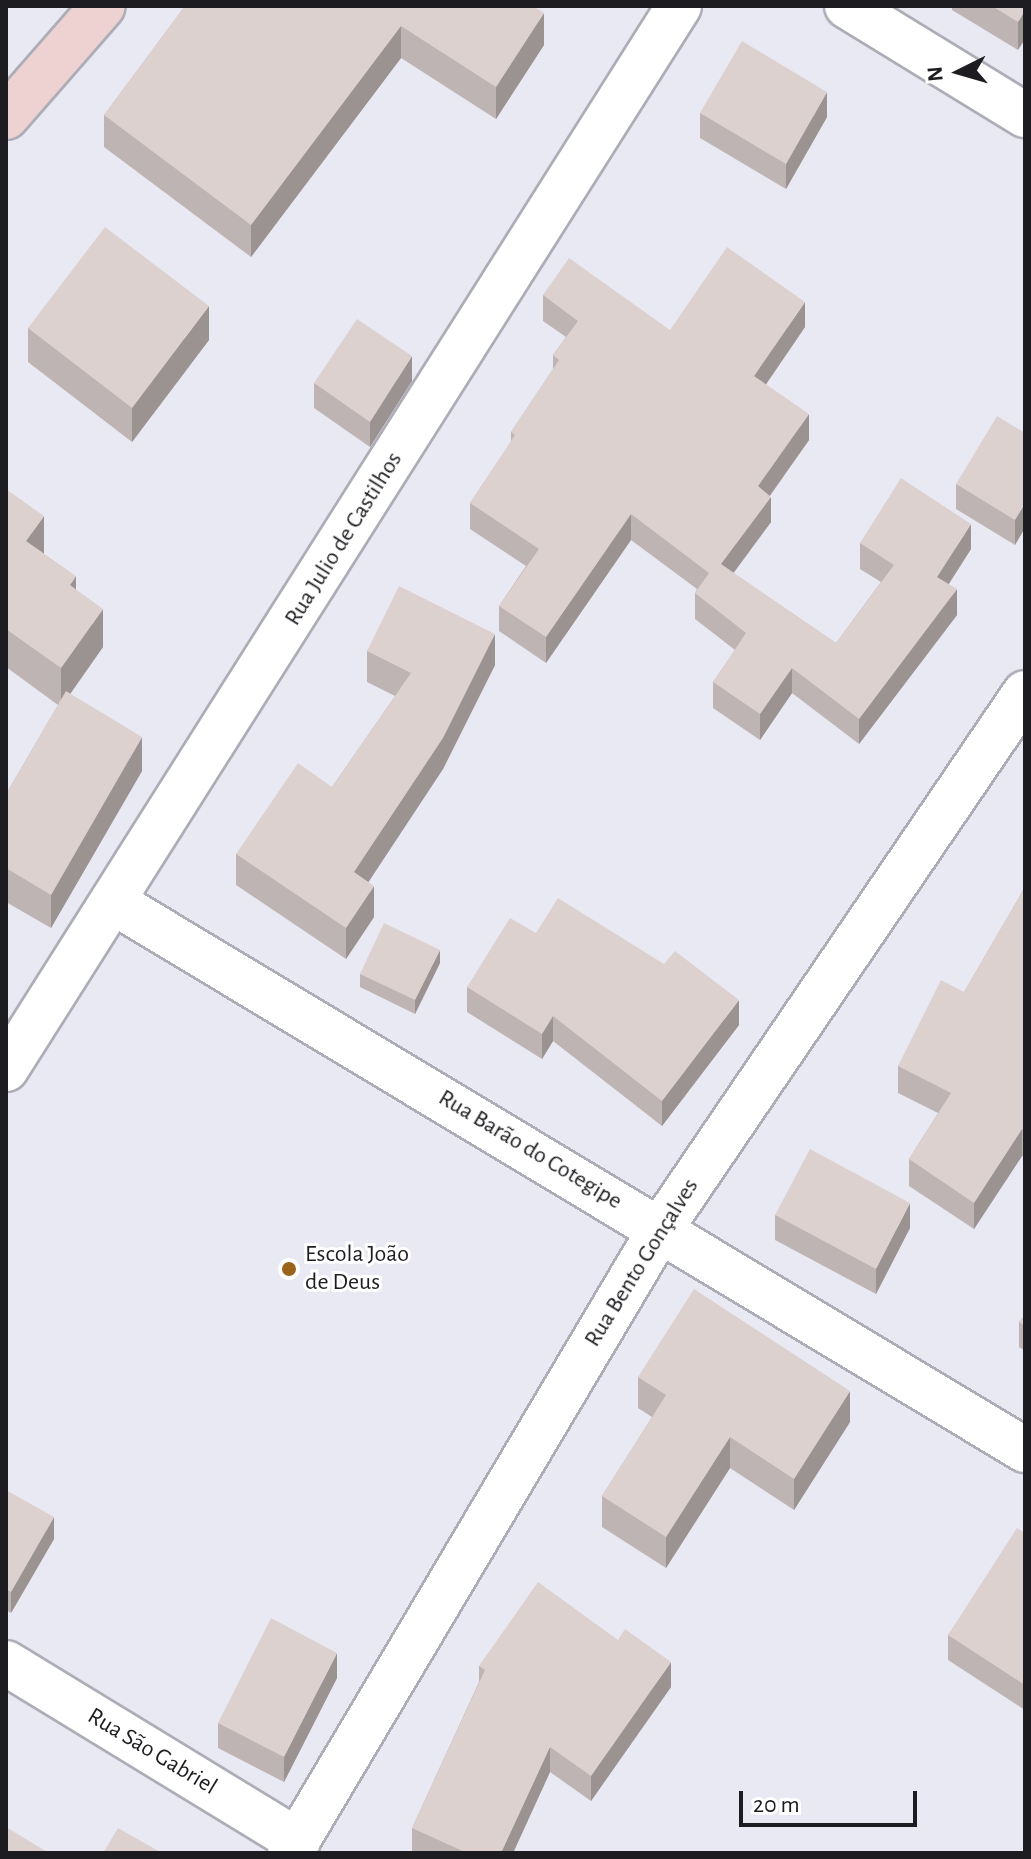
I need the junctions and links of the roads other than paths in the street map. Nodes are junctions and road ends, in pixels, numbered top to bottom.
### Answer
1 (103, 6) edge
2 (679, 6) edge
3 (847, 6) edge
4 (1025, 115) edge
5 (6, 117) edge
6 (1025, 693) edge
7 (115, 903) junction
8 (6, 1069) edge
9 (661, 1228) junction
10 (1025, 1450) edge
11 (6, 1663) edge
12 (294, 1847) edge

1 - 5 main road
2 - 7 street, Rua Julio de Castilhos
3 - 4 street
6 - 9 street, Rua Bento Gonçalves
7 - 8 street, Rua Julio de Castilhos
7 - 9 street, Rua Barão do Cotegipe
9 - 10 street, Rua Barão do Cotegipe
9 - 12 street, Rua Bento Gonçalves
11 - 12 street, Rua São Gabriel

